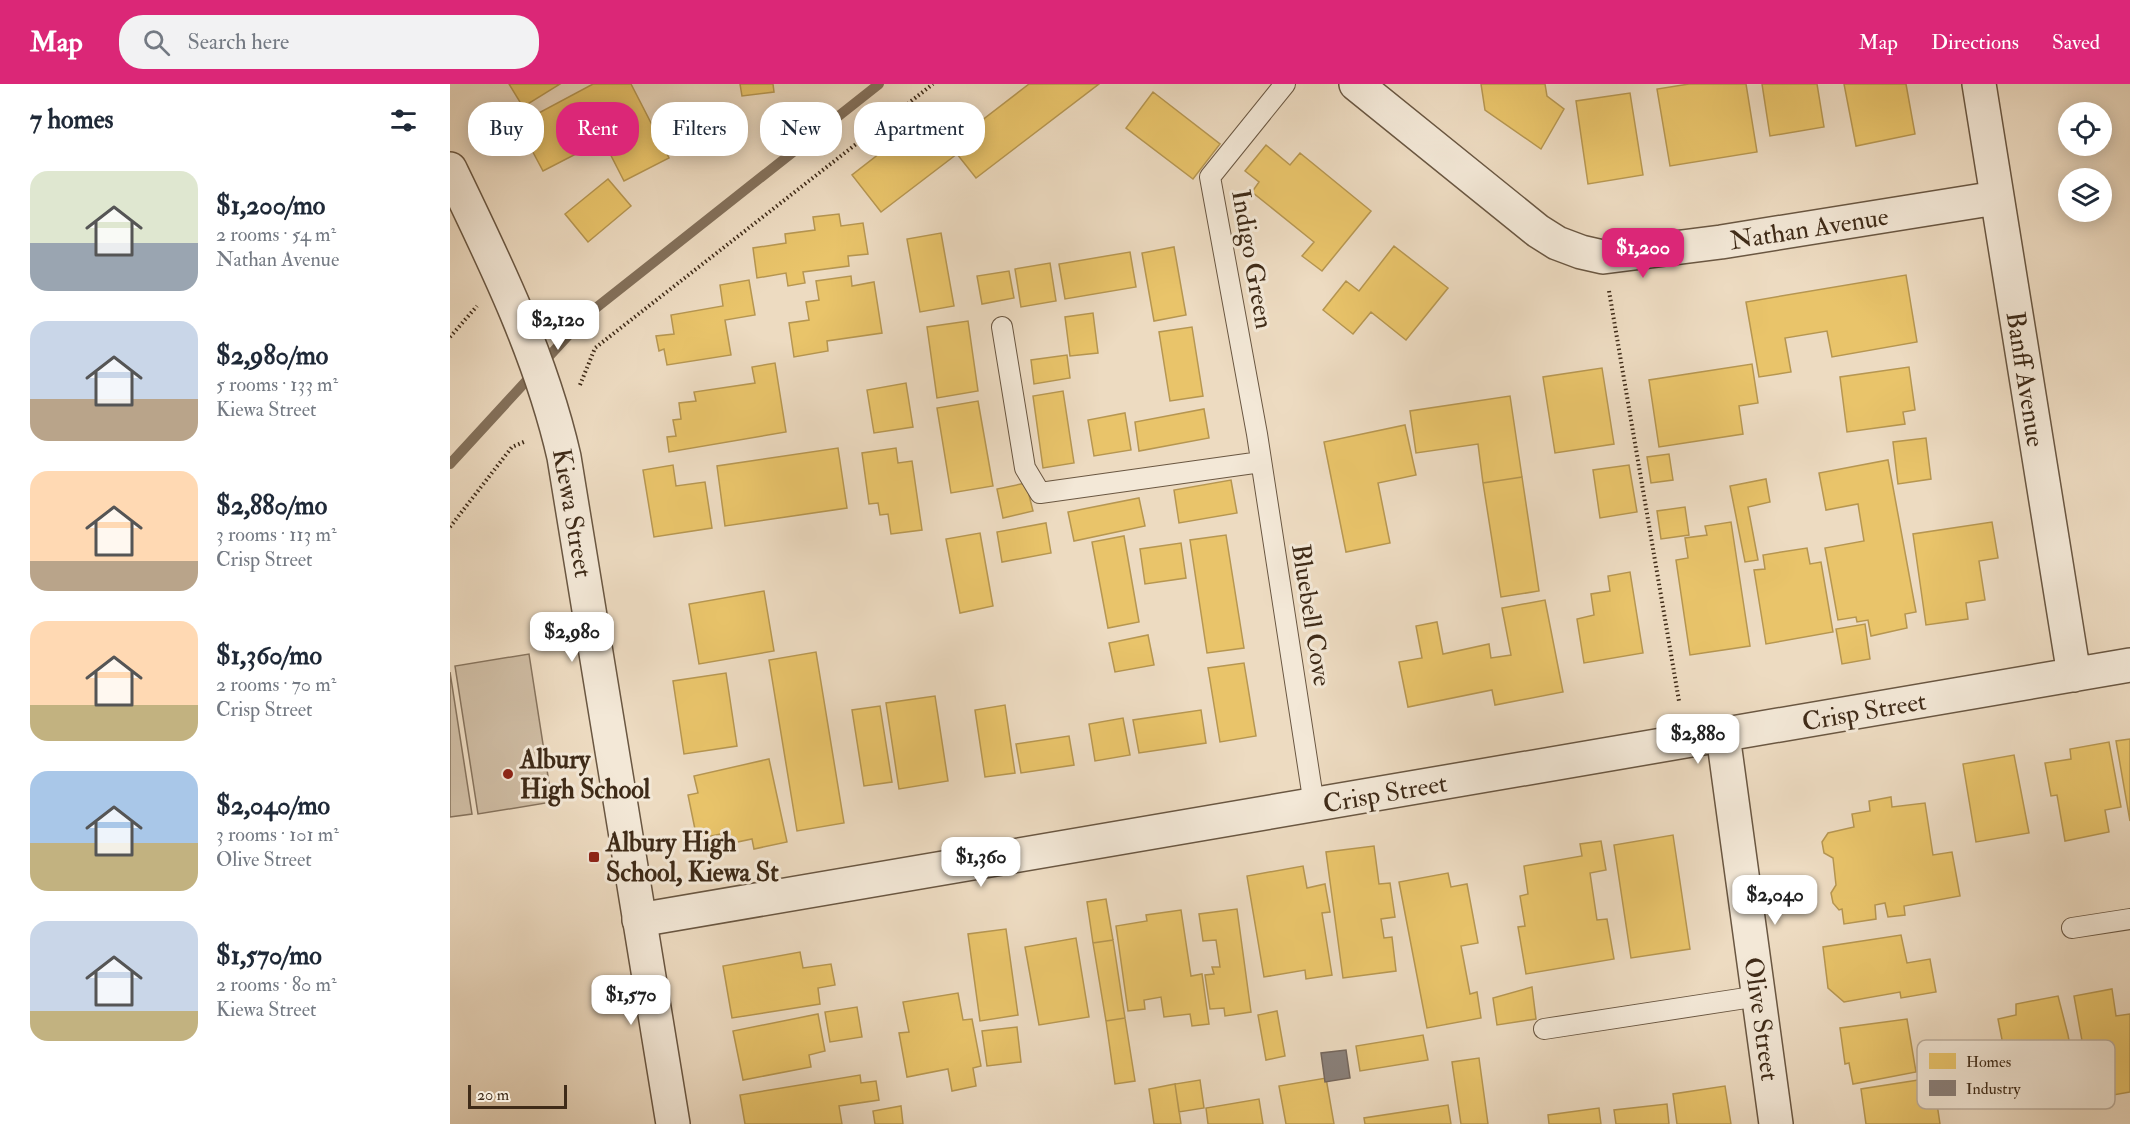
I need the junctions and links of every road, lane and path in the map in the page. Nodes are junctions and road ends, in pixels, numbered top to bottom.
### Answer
1 (933, 84) edge
2 (1285, 84) edge
3 (1356, 84) edge
4 (1979, 84) edge
5 (450, 169) edge
6 (1996, 198) junction
7 (1604, 257) junction
8 (1002, 327) dead end
9 (562, 392) junction
10 (1257, 434) joint
11 (533, 438) dead end
12 (1261, 462) junction
13 (450, 527) edge
14 (2130, 665) edge
15 (2074, 675) junction
16 (1679, 701) dead end
17 (1723, 735) junction
18 (1314, 805) junction
19 (2130, 919) edge
20 (639, 920) junction
21 (2072, 928) dead end
22 (1759, 996) junction
23 (1544, 1029) dead end
24 (673, 1124) edge
25 (1776, 1124) edge

1 - 9 path
2 - 10 lane, Indigo Green
3 - 7 street, Nathan Avenue
4 - 6 street, Banff Avenue
5 - 9 street, Kiewa Street
6 - 7 street, Nathan Avenue
6 - 15 street, Banff Avenue
7 - 16 path
8 - 12 lane
9 - 20 street, Kiewa Street
10 - 12 lane, Bluebell Cove
11 - 13 path
12 - 18 lane, Bluebell Cove
14 - 15 street, Crisp Street
15 - 17 street, Crisp Street
17 - 18 street, Crisp Street
17 - 22 street, Olive Street
18 - 20 street, Crisp Street
19 - 21 lane
20 - 24 street, Kiewa Street
22 - 23 lane
22 - 25 street, Olive Street

